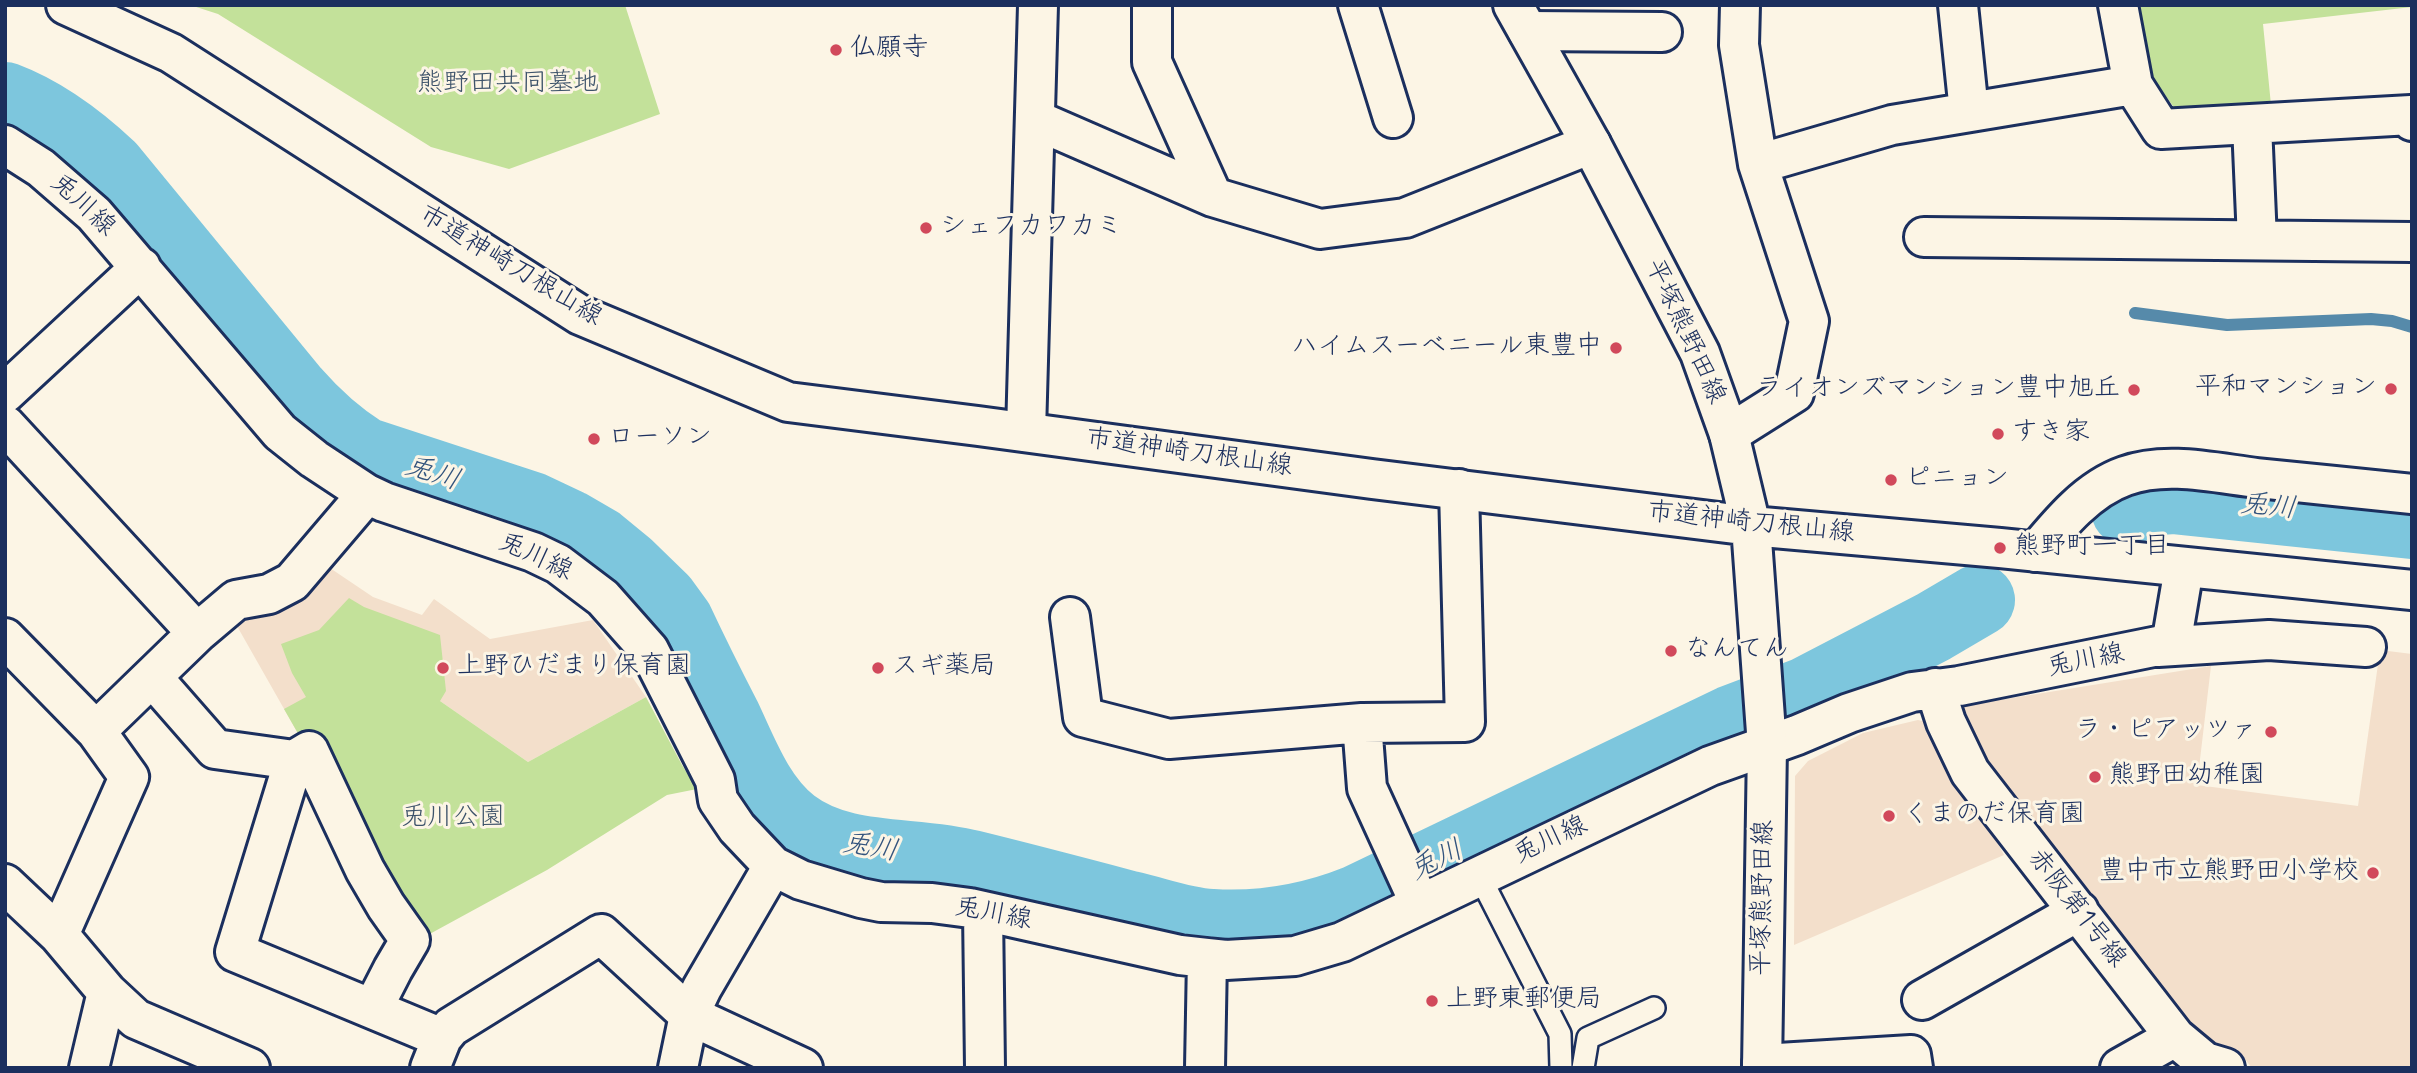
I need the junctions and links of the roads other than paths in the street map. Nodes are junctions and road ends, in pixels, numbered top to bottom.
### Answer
1 (66, 5) edge
2 (1038, 5) edge
3 (1152, 5) edge
4 (1358, 5) edge
5 (1740, 5) edge
6 (1958, 5) edge
7 (2118, 5) edge
8 (1521, 18) edge
9 (1662, 32) dead end
10 (2133, 85) junction
11 (1969, 112) junction
12 (1393, 118) dead end
13 (1036, 120) junction
14 (2412, 121) edge
15 (2252, 125) junction
16 (5, 145) edge
17 (1591, 145) junction
18 (1758, 164) junction
19 (1213, 197) junction
20 (1924, 237) dead end
21 (2258, 240) junction
22 (2412, 242) edge
23 (141, 267) junction
24 (5, 393) edge
25 (5, 425) edge
26 (1026, 432) junction
27 (1729, 434) junction
28 (1459, 489) junction
29 (367, 494) junction
30 (2412, 494) edge
31 (1751, 526) junction
32 (2036, 552) junction
33 (2184, 568) junction
34 (2412, 590) edge
35 (1070, 617) dead end
36 (197, 633) junction
37 (5, 638) edge
38 (2366, 647) dead end
39 (2158, 648) junction
40 (152, 677) junction
41 (1935, 688) junction
42 (1362, 723) junction
43 (96, 731) junction
44 (1766, 737) junction
45 (294, 760) junction
46 (773, 866) junction
47 (1479, 875) junction
48 (5, 884) edge
49 (1410, 884) junction
50 (983, 911) junction
51 (2079, 911) junction
52 (59, 935) junction
53 (1207, 958) junction
54 (107, 992) junction
55 (1922, 1000) dead end
56 (373, 1008) junction
57 (1654, 1008) dead end
58 (690, 1015) junction
59 (2175, 1037) junction
60 (436, 1053) edge
61 (1762, 1066) edge
62 (89, 1068) edge
63 (250, 1068) edge
64 (678, 1068) edge
65 (803, 1068) edge
66 (985, 1068) edge
67 (1205, 1068) edge
68 (1561, 1068) edge
69 (1583, 1068) edge
70 (1913, 1068) edge
71 (2120, 1068) edge
72 (2225, 1068) edge

1 - 26 street, 市道神崎刀根山線
2 - 13 street
3 - 19 street
4 - 12 street
5 - 18 street
6 - 11 street
7 - 10 street
8 - 9 street
8 - 17 street, 平塚熊野田線
10 - 11 street
10 - 15 street
11 - 18 street
13 - 19 street
13 - 26 street
14 - 15 street
15 - 21 street
16 - 23 street, 兎川線
17 - 19 street
17 - 27 street, 平塚熊野田線
18 - 27 street
20 - 21 street
21 - 22 street
23 - 24 street
23 - 29 street, 兎川線
25 - 36 street
26 - 28 street, 市道神崎刀根山線
27 - 31 street, 平塚熊野田線
28 - 31 street, 市道神崎刀根山線
28 - 42 street
29 - 36 street
29 - 46 street, 兎川線
30 - 32 street
31 - 32 street, 市道神崎刀根山線
31 - 44 street, 平塚熊野田線
32 - 33 street, 市道神崎刀根山線
33 - 34 street, 市道神崎刀根山線
33 - 39 street, 兎川線
35 - 42 street
36 - 40 street
37 - 43 street
38 - 39 street
39 - 41 street, 兎川線
40 - 43 street
40 - 45 street
41 - 44 street, 兎川線
41 - 51 street, 赤阪第1号線
42 - 49 street
43 - 52 street
44 - 47 street, 兎川線
44 - 61 street, 平塚熊野田線
45 - 56 street
45 - 56 street
46 - 50 street, 兎川線
46 - 58 street
47 - 49 street, 兎川線
47 - 68 lane
48 - 52 street
49 - 53 street, 兎川線
50 - 53 street, 兎川線
50 - 66 street
51 - 55 street
51 - 59 street, 赤阪第1号線
52 - 54 street
53 - 67 street
54 - 62 street
54 - 63 street
56 - 60 street
57 - 69 lane
58 - 60 street
58 - 64 street
58 - 65 street
59 - 71 street
59 - 72 street, 赤阪第1号線
61 - 70 street

